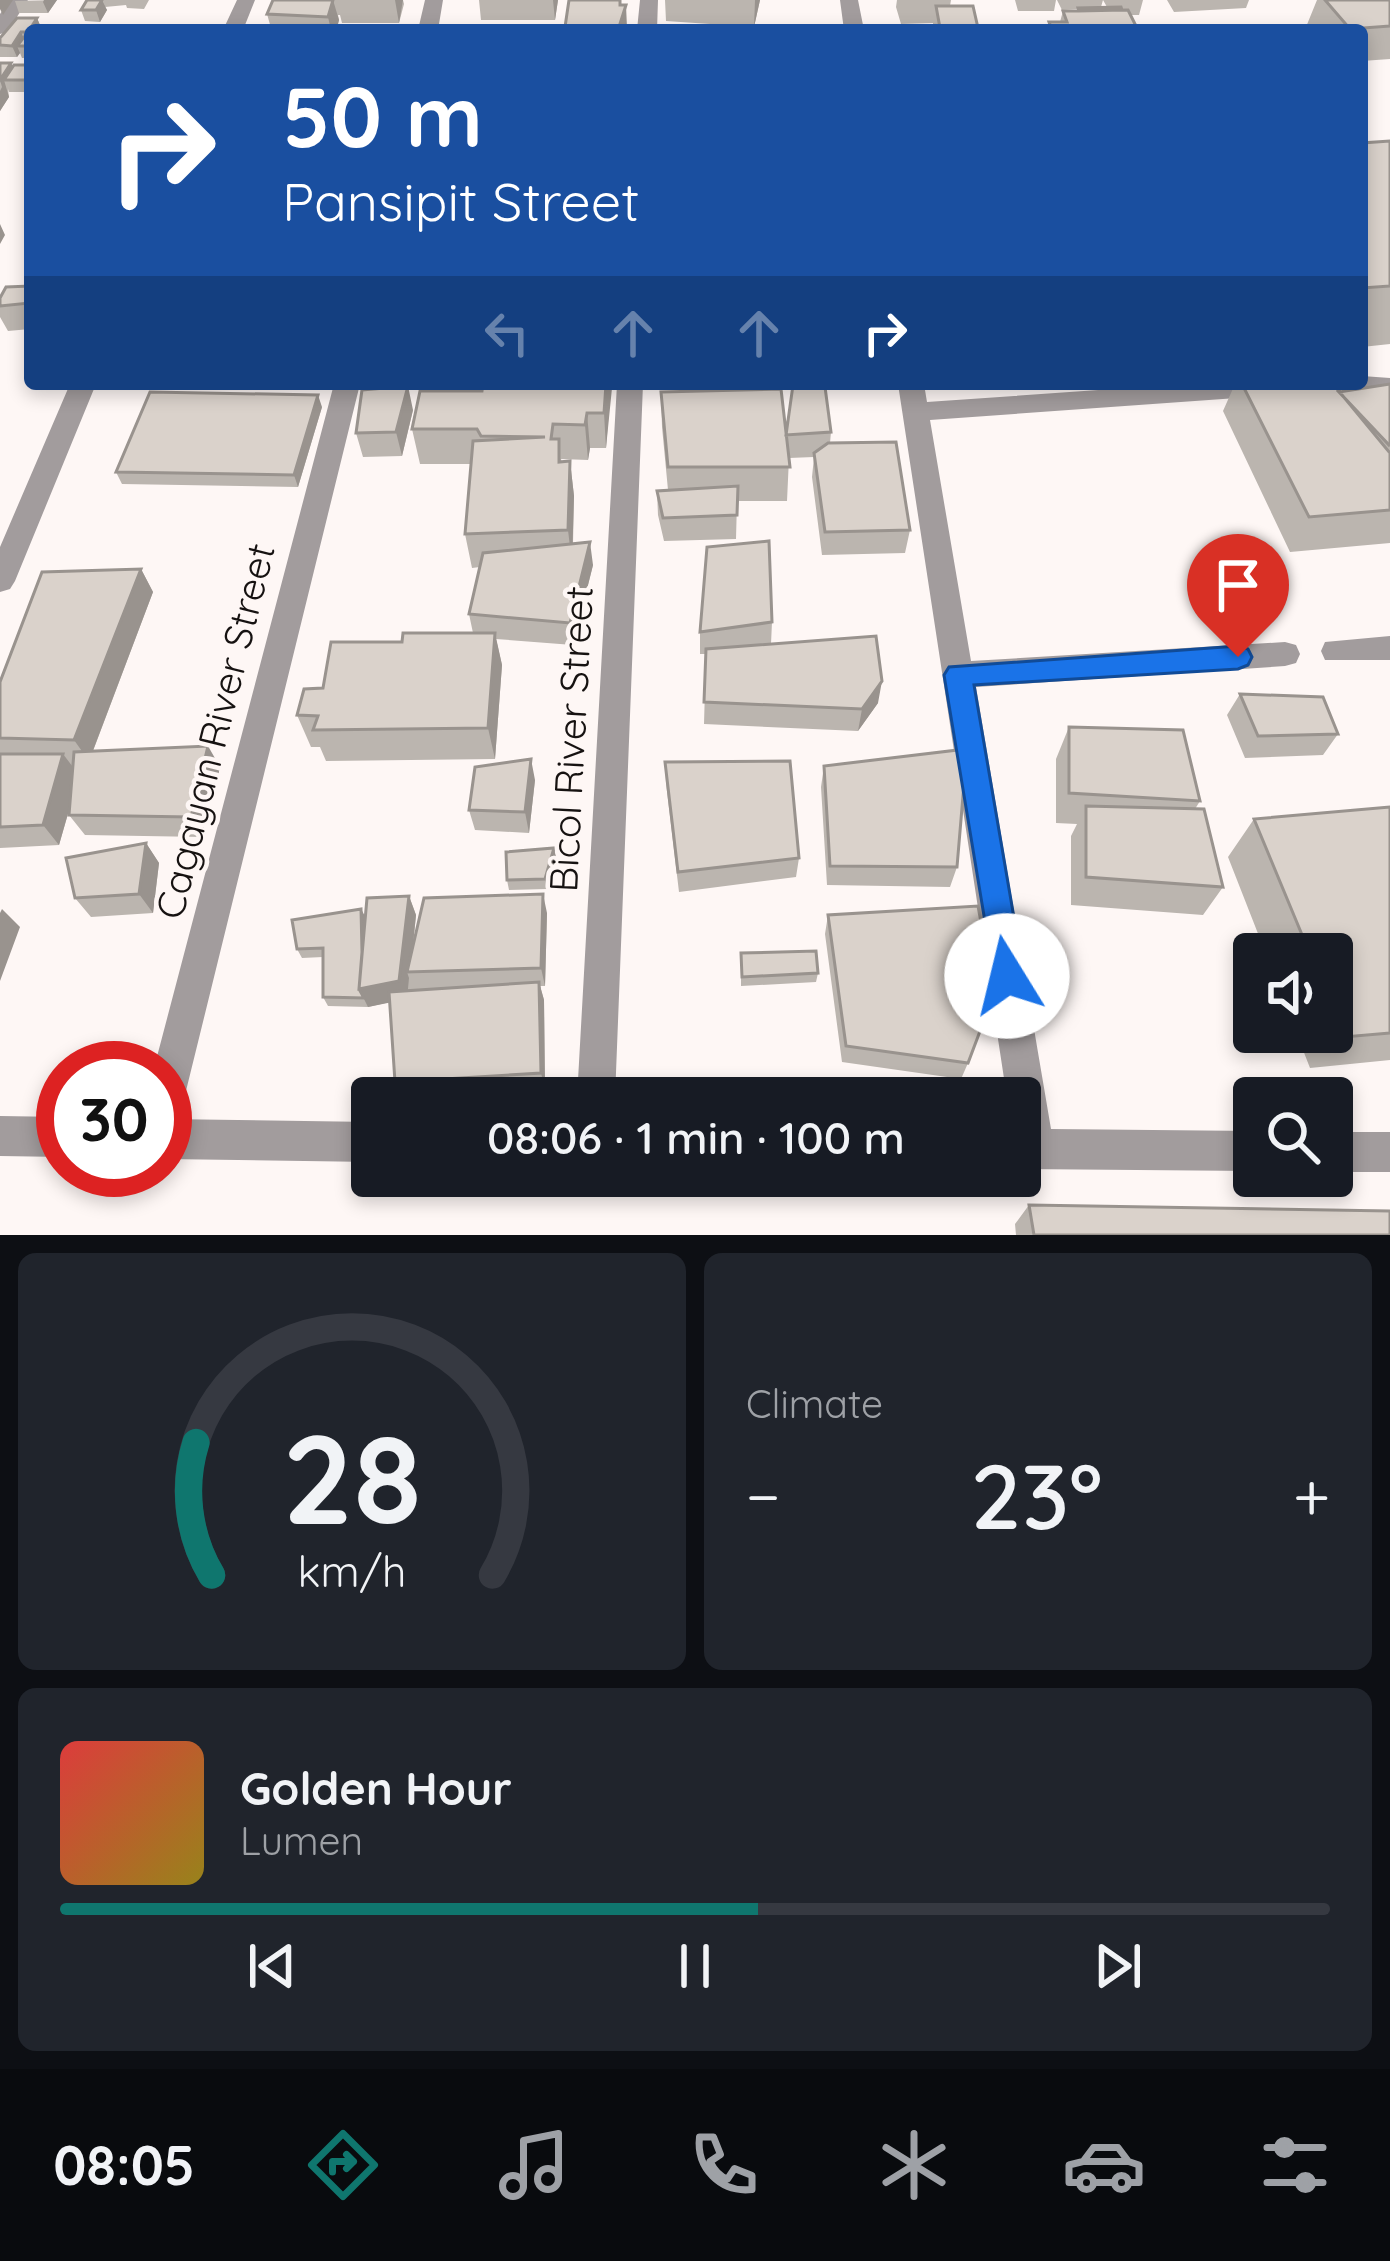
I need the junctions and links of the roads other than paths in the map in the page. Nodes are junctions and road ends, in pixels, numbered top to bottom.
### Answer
1 (19, 0) edge
2 (0, 28) edge
3 (80, 390) edge
4 (345, 390) edge
5 (630, 390) edge
6 (1134, 390) edge
7 (914, 398) edge
8 (0, 581) edge
9 (1390, 648) edge
10 (1336, 651) dead end
11 (1285, 655) dead end
12 (958, 675) junction
13 (180, 1041) edge
14 (597, 1077) edge
15 (1017, 1077) edge
16 (0, 1136) edge
17 (36, 1137) edge
18 (192, 1139) edge
19 (351, 1142) edge
20 (1041, 1149) edge
21 (1233, 1151) edge
22 (1353, 1151) edge
23 (1390, 1152) edge

1 - 2 street
3 - 8 street
4 - 13 street, Cagayan River Street
5 - 14 street, Bicol River Street
6 - 7 street
7 - 12 street
9 - 10 street
11 - 12 street
12 - 15 street
16 - 17 street
18 - 19 street
20 - 21 street
22 - 23 street

